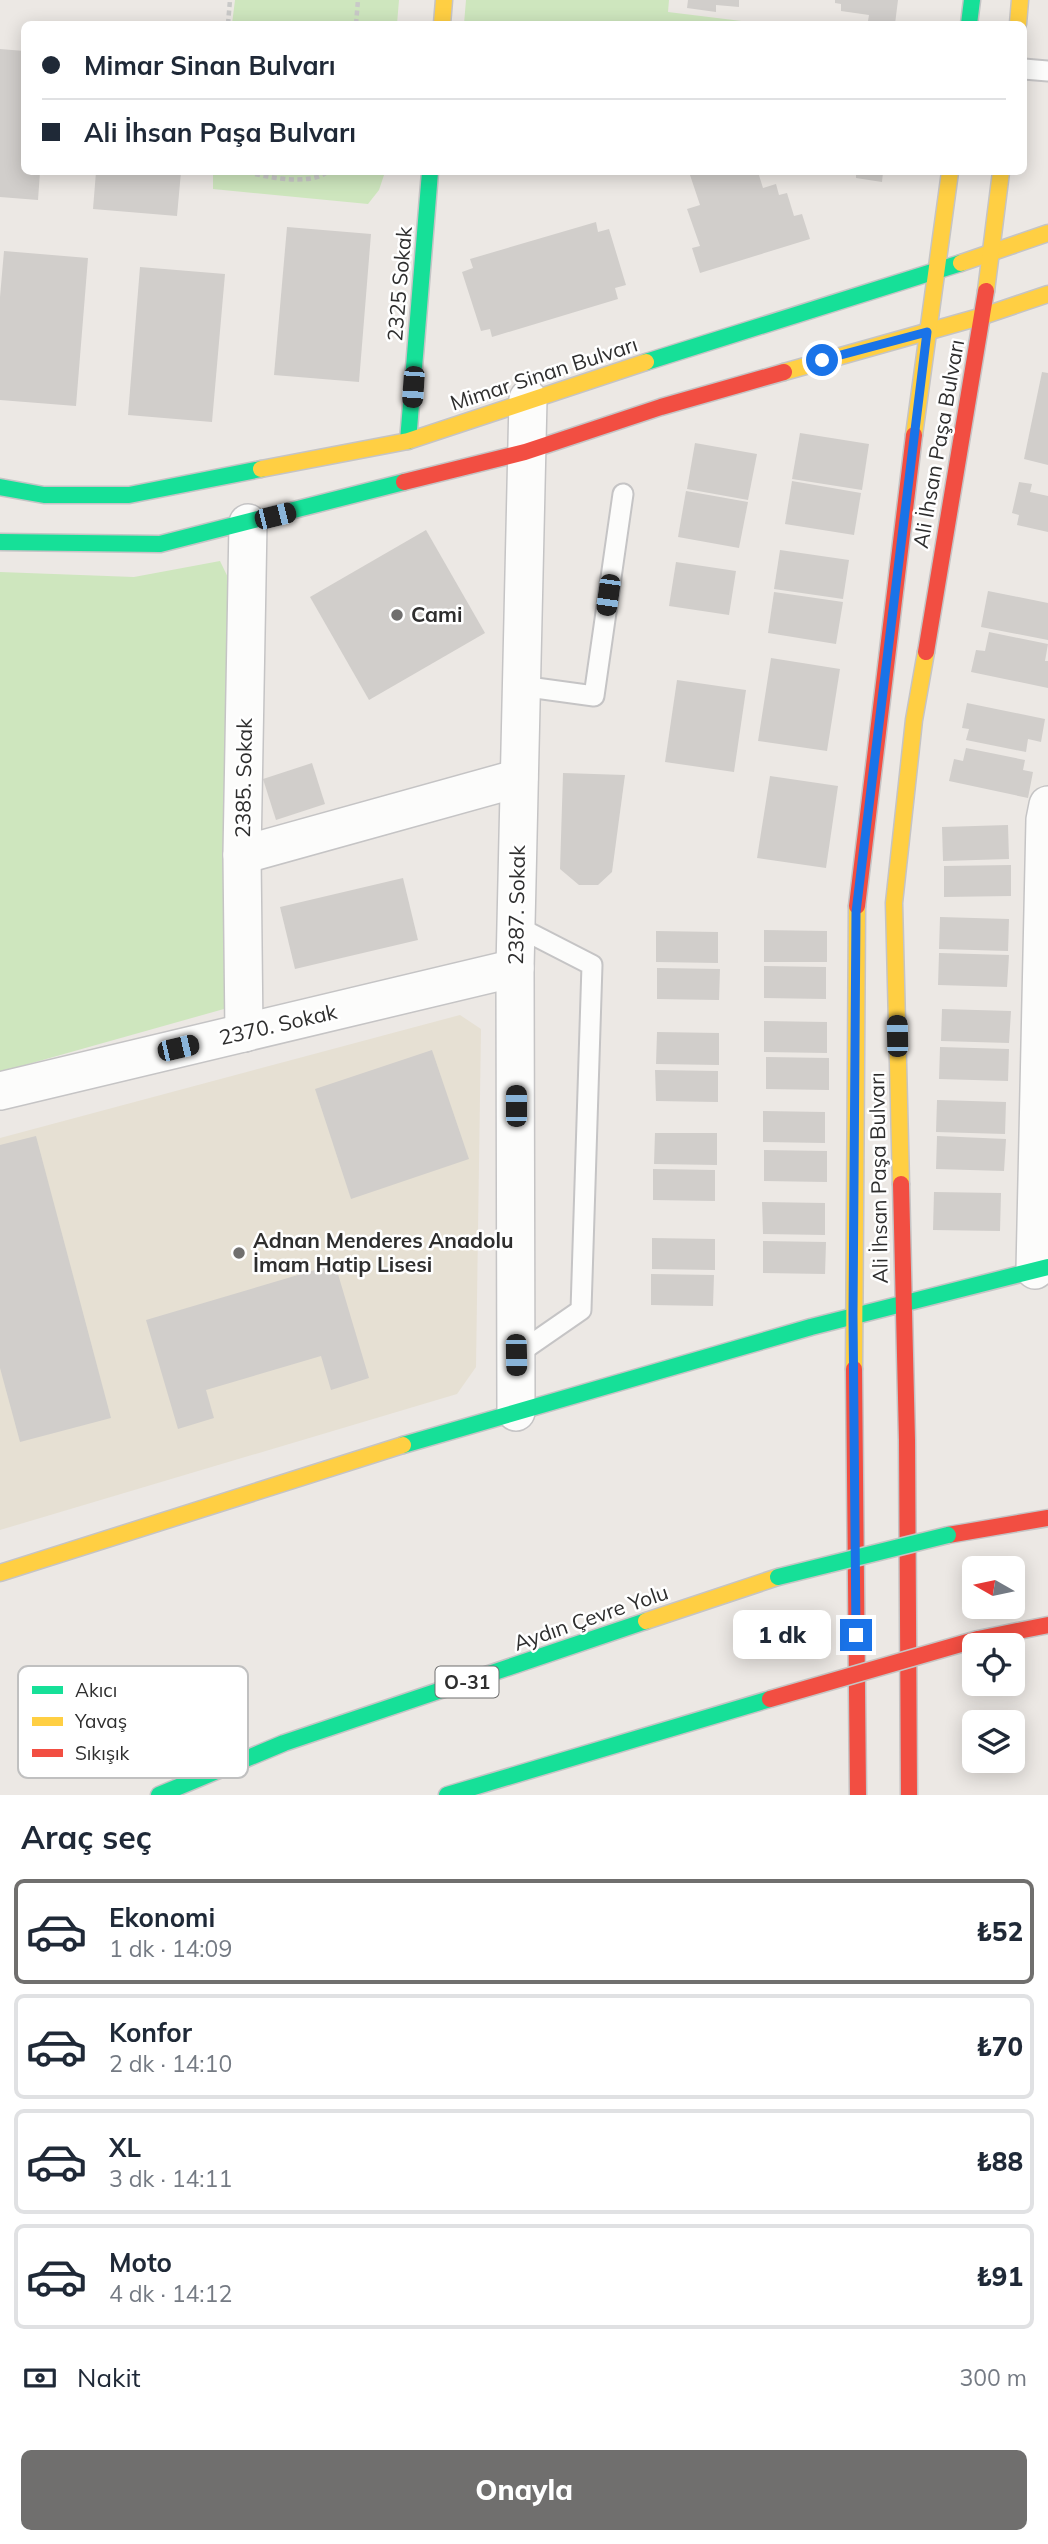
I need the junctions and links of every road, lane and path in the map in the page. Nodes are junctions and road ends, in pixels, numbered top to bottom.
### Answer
1 (230, 0) edge
2 (358, 0) edge
3 (444, 0) edge
4 (972, 0) edge
5 (1020, 0) edge
6 (228, 21) edge
7 (356, 21) edge
8 (442, 21) edge
9 (970, 21) edge
10 (1018, 21) edge
11 (1027, 69) edge
12 (1048, 71) edge
13 (270, 175) edge
14 (322, 175) edge
15 (430, 175) edge
16 (950, 175) edge
17 (1001, 175) edge
18 (1048, 233) edge
19 (992, 252) junction
20 (934, 272) junction
21 (1048, 294) edge
22 (983, 316) junction
23 (927, 332) junction
24 (528, 399) junction
25 (408, 441) junction
26 (526, 452) junction
27 (0, 487) edge
28 (622, 495) dead end
29 (248, 523) junction
30 (0, 542) edge
31 (521, 686) junction
32 (519, 778) junction
33 (1047, 815) edge
34 (242, 855) junction
35 (516, 926) junction
36 (515, 968) junction
37 (244, 1032) junction
38 (0, 1091) edge
39 (1042, 1268) edge
40 (902, 1301) junction
41 (853, 1315) junction
42 (516, 1355) junction
43 (516, 1412) junction
44 (1048, 1518) edge
45 (0, 1573) edge
46 (1048, 1625) edge
47 (248, 1758) edge
48 (200, 1778) edge
49 (159, 1795) edge
50 (447, 1795) edge
51 (858, 1795) edge
52 (909, 1795) edge

1 - 6 path
2 - 7 path
3 - 8 main road
4 - 9 main road
5 - 10 main road
11 - 12 lane
13 - 14 path
15 - 25 main road, 2325 Sokak
16 - 20 main road
17 - 19 main road
18 - 19 main road, Mimar Sinan Bulvarı
19 - 20 main road, Mimar Sinan Bulvarı
19 - 22 main road, Ali İhsan Paşa Bulvarı
20 - 23 main road, Ali İhsan Paşa Bulvarı
20 - 24 main road, Mimar Sinan Bulvarı
21 - 22 main road
22 - 23 main road
22 - 40 main road, Ali İhsan Paşa Bulvarı
23 - 26 main road
23 - 41 main road, Ali İhsan Paşa Bulvarı
24 - 25 main road, Mimar Sinan Bulvarı
24 - 26 street, 2387. Sokak
25 - 27 main road, Mimar Sinan Bulvarı
26 - 29 main road
26 - 31 street, 2387. Sokak
28 - 31 lane
29 - 30 main road
29 - 34 street, 2385. Sokak
31 - 32 street, 2387. Sokak
32 - 34 street
32 - 35 street, 2387. Sokak
33 - 39 street
34 - 37 street, 2385. Sokak
35 - 36 street, 2387. Sokak
35 - 42 lane
36 - 37 street, 2370. Sokak
36 - 42 street, 2387. Sokak
37 - 38 street, 2370. Sokak
39 - 40 main road
40 - 41 main road
40 - 52 main road, Ali İhsan Paşa Bulvarı
41 - 43 main road
41 - 51 main road, Ali İhsan Paşa Bulvarı
42 - 43 street, 2387. Sokak
43 - 45 main road
44 - 47 main road, Aydın Çevre Yolu / O-31, bridge
46 - 50 main road, bridge
48 - 49 main road, Aydın Çevre Yolu / O-31, bridge

